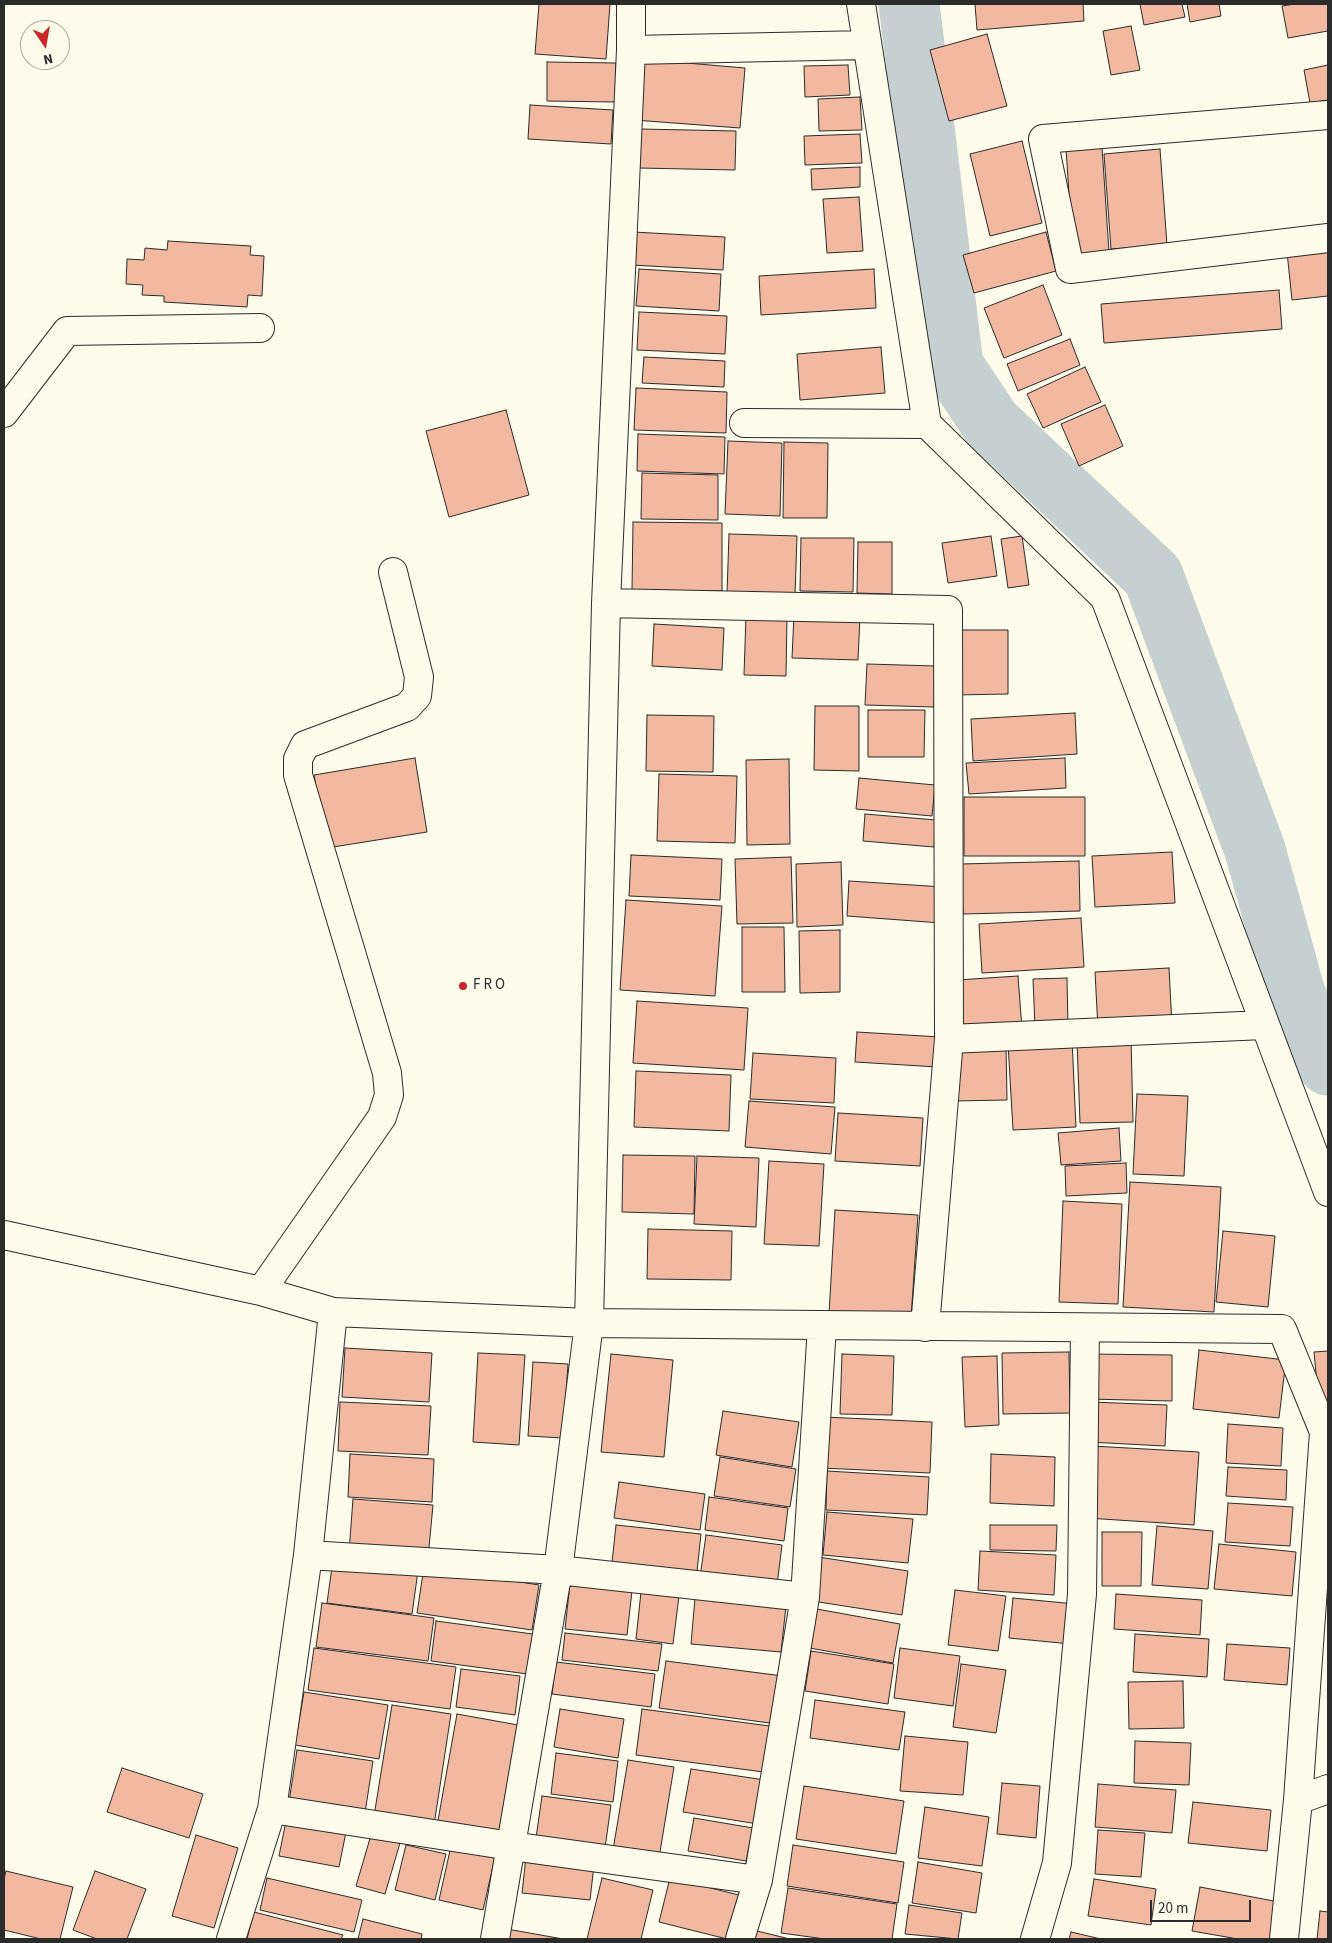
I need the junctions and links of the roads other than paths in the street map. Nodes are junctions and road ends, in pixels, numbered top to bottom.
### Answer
1 (631, 4) edge
2 (862, 4) edge
3 (867, 45) junction
4 (631, 50) junction
5 (1328, 115) edge
6 (1328, 238) edge
7 (260, 328) dead end
8 (4, 413) edge
9 (744, 423) dead end
10 (927, 424) junction
11 (393, 572) dead end
12 (606, 603) junction
13 (1264, 1025) junction
14 (949, 1039) junction
15 (1328, 1192) edge
16 (4, 1235) edge
17 (261, 1291) junction
18 (333, 1312) junction
19 (589, 1323) junction
20 (822, 1326) junction
21 (925, 1327) junction
22 (1085, 1328) junction
23 (1326, 1432) edge
24 (308, 1555) junction
25 (558, 1570) junction
26 (805, 1597) junction
27 (1319, 1633) edge
28 (1328, 1790) edge
29 (1298, 1800) junction
30 (272, 1809) junction
31 (511, 1846) junction
32 (758, 1880) junction
33 (231, 1939) edge
34 (495, 1939) edge
35 (740, 1939) edge
36 (1035, 1939) edge
37 (1284, 1939) edge

1 - 4 street
2 - 3 street
3 - 4 street
3 - 10 street
4 - 12 street
5 - 6 street
7 - 8 street
9 - 10 street
10 - 13 street
11 - 17 street
12 - 14 street
12 - 19 street
13 - 14 street
13 - 15 street
14 - 21 street
16 - 17 street
17 - 18 street
18 - 19 street
18 - 24 street
19 - 20 street
19 - 25 street
20 - 21 street
20 - 26 street
21 - 22 street
22 - 23 street
22 - 36 street
23 - 27 street
24 - 25 street
24 - 30 street
25 - 26 street
25 - 31 street
26 - 32 street
27 - 29 street
28 - 29 street
29 - 37 street
30 - 31 street
30 - 33 street
31 - 32 street
31 - 34 street
32 - 35 street

